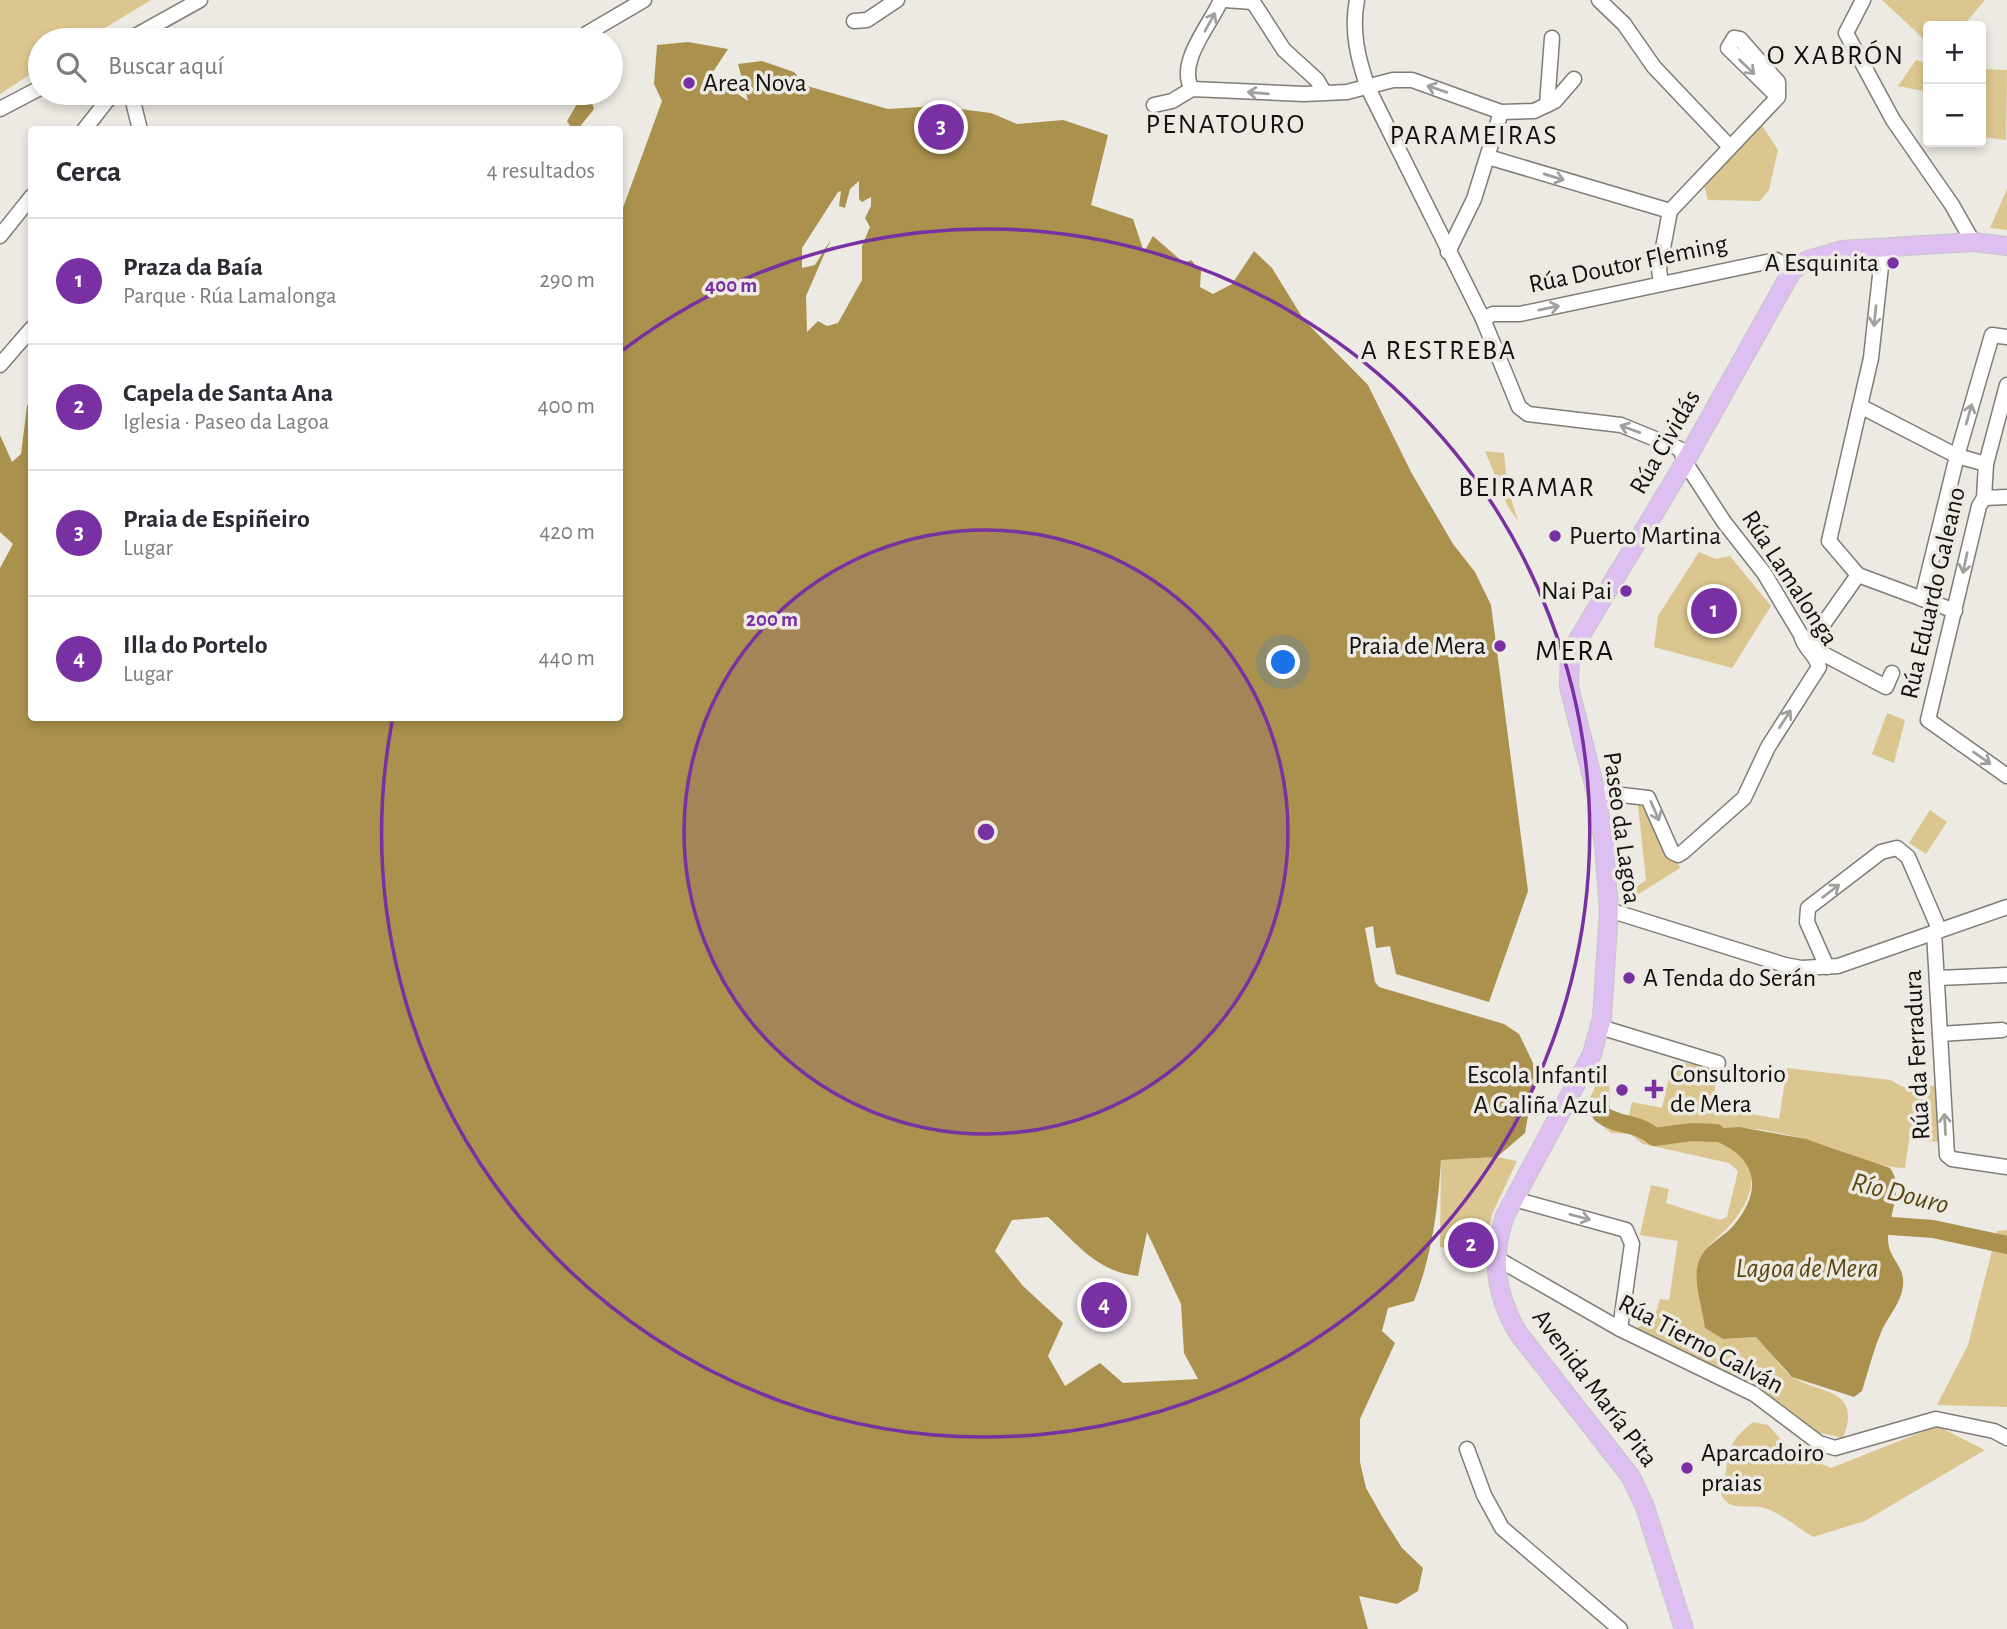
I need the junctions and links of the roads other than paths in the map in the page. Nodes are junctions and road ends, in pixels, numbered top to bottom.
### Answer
1 (200, 0) edge
2 (644, 0) edge
3 (897, 0) edge
4 (1223, 0) edge
5 (1357, 0) edge
6 (1599, 0) edge
7 (1863, 0) edge
8 (1254, 1) edge
9 (168, 19) junction
10 (854, 21) dead end
11 (151, 28) edge
12 (162, 28) edge
13 (596, 28) edge
14 (1552, 38) dead end
15 (1574, 79) dead end
16 (1368, 88) junction
17 (1192, 89) junction
18 (1324, 92) junction
19 (28, 95) edge
20 (1778, 97) dead end
21 (17, 101) junction
22 (104, 105) edge
23 (134, 105) edge
24 (1154, 105) dead end
25 (1547, 105) junction
26 (0, 109) edge
27 (1501, 112) junction
28 (0, 122) edge
29 (87, 126) edge
30 (139, 126) edge
31 (1730, 147) junction
32 (1488, 157) junction
33 (28, 201) edge
34 (1670, 211) junction
35 (0, 236) edge
36 (1973, 242) junction
37 (2007, 246) edge
38 (1883, 248) junction
39 (1448, 252) junction
40 (1792, 266) junction
41 (1661, 284) junction
42 (1483, 319) junction
43 (28, 333) edge
44 (2007, 337) edge
45 (0, 365) edge
46 (2007, 385) edge
47 (1860, 406) junction
48 (1957, 456) junction
49 (1685, 462) junction
50 (1986, 464) junction
51 (2007, 496) edge
52 (1984, 498) junction
53 (1858, 575) junction
54 (1922, 599) junction
55 (1955, 611) junction
56 (1578, 635) joint
57 (1892, 673) dead end
58 (2007, 776) edge
59 (1596, 792) junction
60 (2007, 907) edge
61 (1609, 910) junction
62 (1936, 931) junction
63 (1828, 967) junction
64 (2007, 975) edge
65 (1938, 978) junction
66 (1600, 1027) junction
67 (2002, 1030) dead end
68 (1940, 1034) junction
69 (1718, 1063) dead end
70 (2007, 1167) edge
71 (1514, 1199) junction
72 (1496, 1258) junction
73 (1620, 1329) junction
74 (2007, 1438) edge
75 (1467, 1449) dead end
76 (1620, 1629) edge
77 (1684, 1629) edge

1 - 9 street
2 - 13 street
3 - 10 street
4 - 8 street
17 -> 4 street
5 - 16 street
6 - 31 street
7 - 36 street
8 - 18 street
9 - 11 street
9 - 12 street
14 - 25 street
15 - 25 street
16 - 18 street
27 -> 16 street
16 - 39 street
18 -> 17 street
17 - 24 street
19 - 21 street
20 - 31 street
21 - 26 street
21 - 28 street
22 - 29 street
23 - 30 street
25 - 27 street
27 - 32 street
31 - 34 street
32 -> 34 street
32 - 39 street
33 - 35 street
34 - 41 street
36 - 37 main road, Rúa Doutor Fleming
36 - 38 main road, Rúa Doutor Fleming
38 - 40 main road, Rúa Doutor Fleming
38 -> 47 street
39 - 42 street
40 - 41 street, Rúa Doutor Fleming
40 - 49 main road, Rúa Cividás
42 -> 41 street, Rúa Doutor Fleming
49 -> 42 street, Rúa Lamalonga
43 - 45 street
48 -> 44 street, Rúa Eduardo Galeano
46 - 50 street, Rúa Eduardo Galeano
47 - 48 street
47 - 53 street
48 - 50 street, Rúa Eduardo Galeano
48 - 54 street, Rúa Eduardo Galeano
49 - 56 main road, Rúa Cividás
59 -> 49 street, Rúa Lamalonga
50 - 52 street, Rúa Eduardo Galeano
51 - 52 street
52 -> 55 street, Rúa Eduardo Galeano
53 - 54 street
53 - 57 street
54 - 55 street
55 -> 58 street, Rúa Eduardo Galeano
56 - 59 main road, Paseo da Lagoa
59 - 61 main road, Paseo da Lagoa
60 - 62 street
61 - 63 street
61 - 66 main road, Paseo da Lagoa
62 - 63 street
63 -> 62 street, Rúa da Ferradura
62 - 65 street, Rúa da Ferradura
64 - 65 street
65 - 68 street, Rúa da Ferradura
66 - 69 street
66 - 71 main road, Paseo da Lagoa
67 - 68 street
70 -> 68 street, Rúa da Ferradura
71 - 72 main road, Paseo da Lagoa
71 -> 73 street
72 - 73 street, Rúa Tierno Galván
72 - 77 main road, Avenida María Pita
73 - 74 street, Rúa Tierno Galván
75 - 76 street

